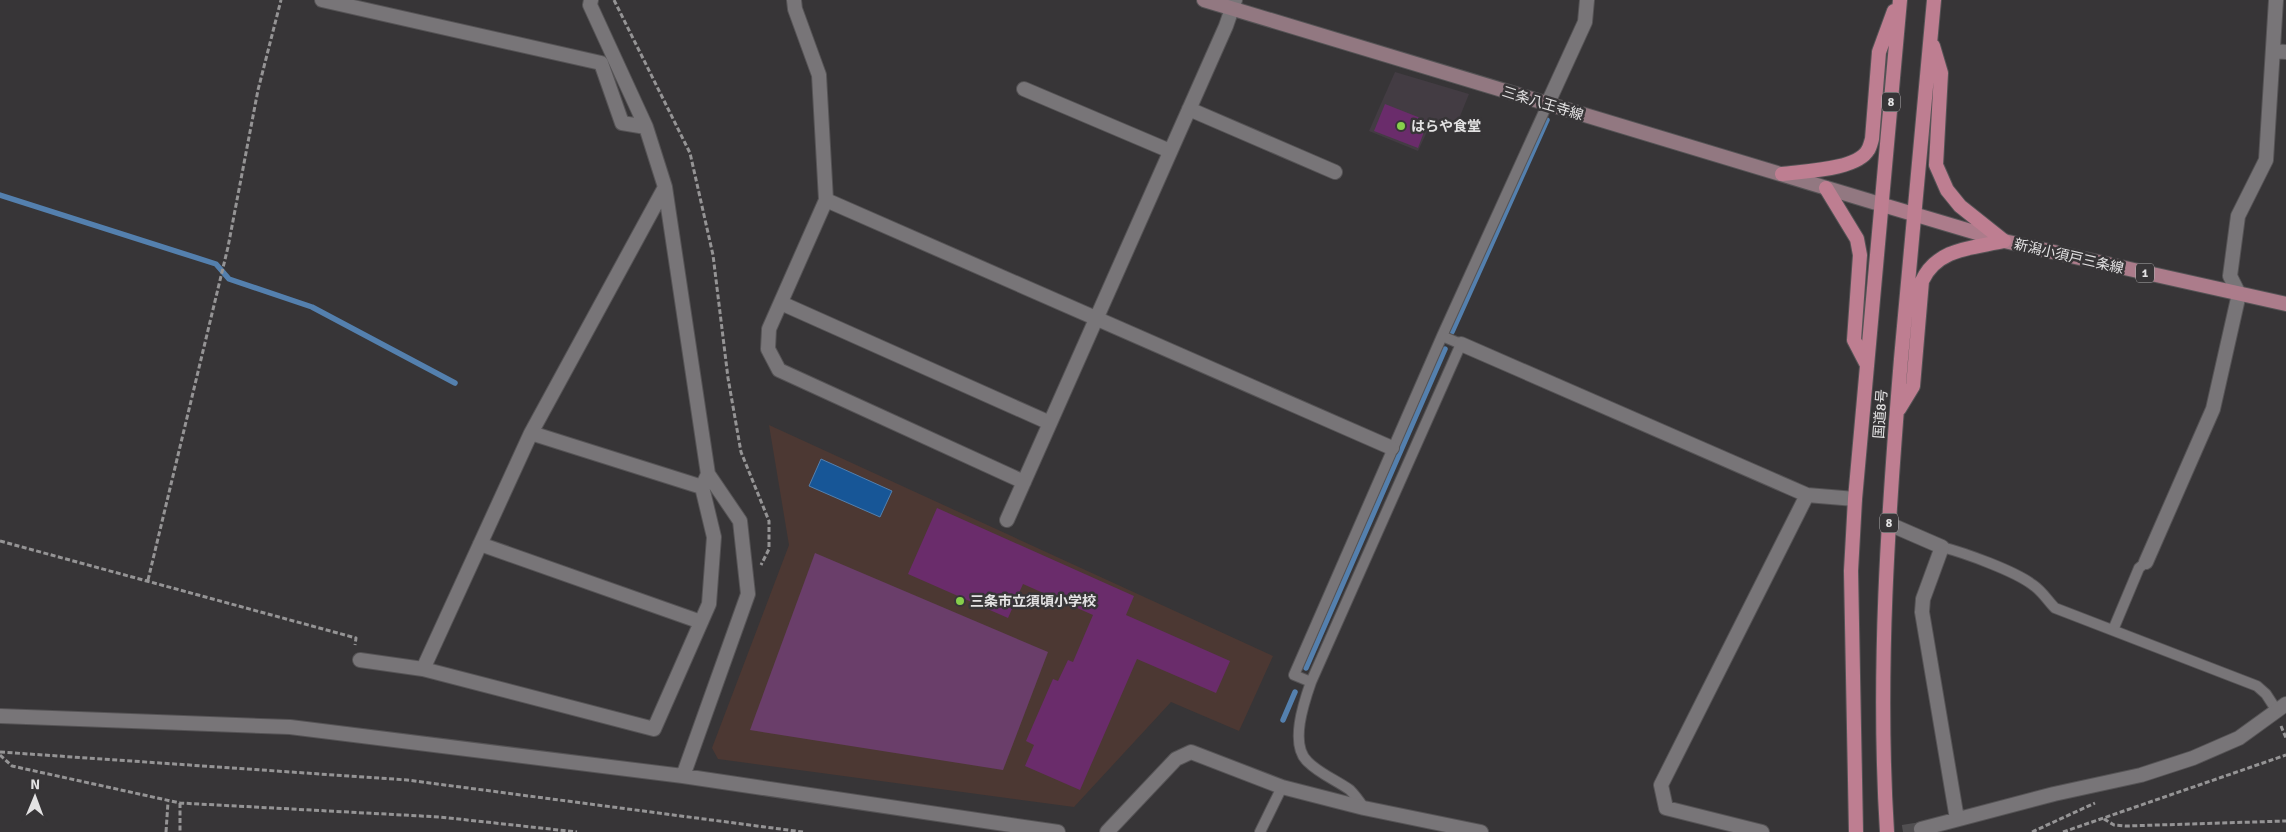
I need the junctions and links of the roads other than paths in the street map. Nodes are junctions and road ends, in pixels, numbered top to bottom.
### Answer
1 (322, 0) edge
2 (590, 0) edge
3 (794, 0) edge
4 (1204, 0) edge
5 (1587, 0) edge
6 (1899, 0) edge
7 (1934, 0) edge
8 (2276, 0) edge
9 (1234, 4) edge
10 (1931, 39) junction
11 (2279, 52) edge
12 (1024, 89) dead end
13 (1547, 104) junction
14 (1189, 109) junction
15 (646, 127) junction
16 (1170, 151) junction
17 (1335, 172) dead end
18 (1782, 174) junction
19 (666, 187) junction
20 (1826, 188) junction
21 (826, 200) junction
22 (1883, 205) junction
23 (1914, 214) junction
24 (2004, 241) junction
25 (2239, 294) junction
26 (781, 303) junction
27 (2286, 304) edge
28 (1095, 319) junction
29 (1442, 336) junction
30 (1461, 344) junction
31 (1867, 364) junction
32 (1897, 412) junction
33 (1050, 423) junction
34 (531, 433) junction
35 (1392, 448) junction
36 (705, 480) junction
37 (1024, 482) junction
38 (1807, 495) junction
39 (1855, 499) junction
40 (1007, 520) dead end
41 (1889, 524) junction
42 (480, 544) junction
43 (1942, 547) junction
44 (2146, 562) joint
45 (701, 622) junction
46 (2113, 630) junction
47 (360, 660) road end
48 (423, 669) junction
49 (1311, 682) junction
50 (2281, 708) edge
51 (0, 716) edge
52 (683, 776) junction
53 (1282, 787) junction
54 (1364, 808) junction
55 (1956, 819) junction
56 (1921, 830) dead end
57 (1058, 832) edge
58 (1107, 832) edge
59 (1260, 832) edge
60 (1481, 832) edge
61 (1762, 832) edge
62 (1856, 832) edge
63 (1887, 832) edge

1 - 15 street
2 - 15 street
3 - 21 street
4 - 9 main road, 三条八王寺線
5 - 13 street
6 - 18 highway
6 - 22 highway, 国道8号 / 8
7 - 10 highway, 国道8号 / 8
8 - 11 street
9 - 13 main road, 三条八王寺線
9 - 14 street
10 - 23 highway, 国道8号 / 8
10 - 24 highway
11 - 25 street
12 - 16 street
13 - 18 main road, 三条八王寺線
13 - 29 lane
14 - 16 street
14 - 17 street
15 - 19 street
16 - 28 street
18 - 20 main road, 三条八王寺線
19 - 34 street
19 - 36 street
20 - 22 main road, 三条八王寺線
20 - 31 highway
21 - 26 street
21 - 28 street
22 - 23 main road, 新潟小須戸三条線 / 1
22 - 31 highway, 国道8号 / 8
23 - 24 main road, 新潟小須戸三条線 / 1
23 - 32 highway, 国道8号 / 8
24 - 25 main road, 新潟小須戸三条線 / 1
24 - 32 highway
25 - 27 main road, 新潟小須戸三条線 / 1
25 - 44 street
26 - 33 street
26 - 37 street
28 - 33 street
28 - 35 street
29 - 30 lane
29 - 35 lane
30 - 38 street
30 - 49 lane
31 - 39 highway, 国道8号 / 8
32 - 41 highway, 国道8号 / 8
33 - 37 street
34 - 36 street
34 - 42 street
35 - 49 lane
36 - 45 street
36 - 52 street
37 - 40 street
38 - 39 street
38 - 61 street
39 - 62 highway, 国道8号 / 8
41 - 43 street
41 - 63 highway, 国道8号 / 8
42 - 45 street
42 - 48 street
43 - 46 lane
43 - 55 street
44 - 46 lane
45 - 48 street
46 - 50 lane
47 - 48 street
49 - 54 lane
50 - 55 street
51 - 52 street
52 - 57 street
53 - 54 street
53 - 58 street
53 - 59 lane
54 - 60 street
55 - 56 street

